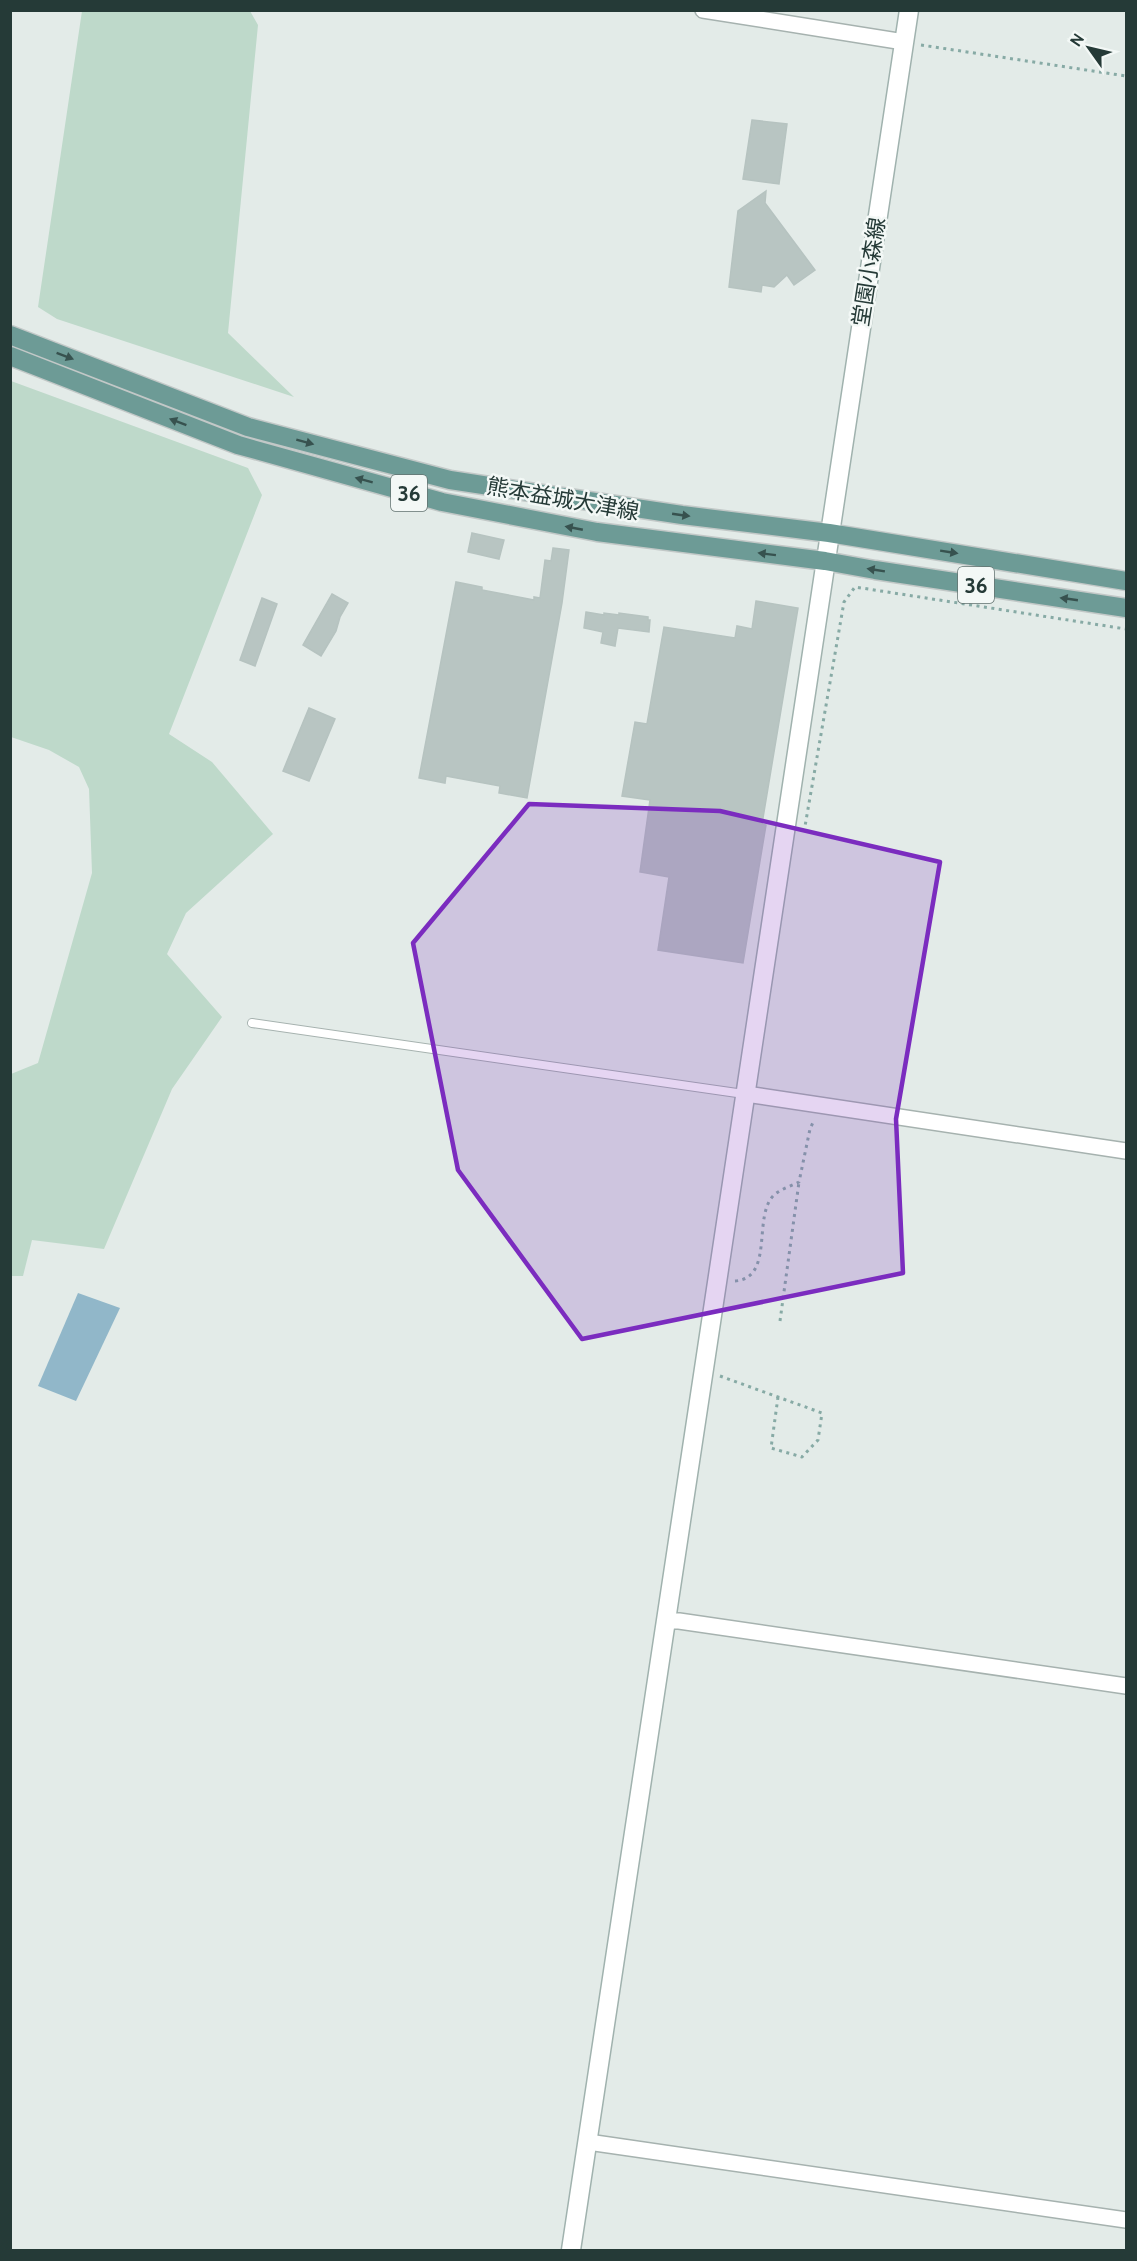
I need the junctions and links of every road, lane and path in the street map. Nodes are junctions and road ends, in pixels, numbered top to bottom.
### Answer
1 (703, 10) edge
2 (909, 10) edge
3 (904, 42) junction
4 (1126, 76) edge
5 (10, 335) edge
6 (10, 356) edge
7 (829, 533) junction
8 (825, 561) junction
9 (1126, 580) edge
10 (1126, 608) edge
11 (1126, 629) edge
12 (804, 837) dead end
13 (252, 1023) dead end
14 (746, 1094) junction
15 (821, 1107) junction
16 (1126, 1151) edge
17 (799, 1182) junction
18 (735, 1270) dead end
19 (780, 1321) dead end
20 (704, 1370) junction
21 (778, 1397) junction
22 (665, 1621) junction
23 (1126, 1686) edge
24 (588, 2142) junction
25 (1126, 2220) edge
26 (572, 2250) edge

1 - 3 street
2 - 3 street, 堂園小森線
3 - 4 path
3 - 7 street, 堂園小森線
5 -> 7 main road, 熊本益城大津線 / 36
8 -> 6 main road, 熊本益城大津線 / 36
7 - 8 street, 堂園小森線
7 -> 9 main road, 熊本益城大津線 / 36
10 -> 8 main road, 熊本益城大津線 / 36
8 - 14 street, 堂園小森線
11 - 12 path
13 - 14 lane
14 - 15 street
14 - 20 street, 堂園小森線
15 - 16 street
15 - 17 path
17 - 18 path
17 - 19 path
20 - 21 path
20 - 22 street, 堂園小森線
21 - 21 path
22 - 23 street
22 - 24 street, 堂園小森線
24 - 25 street
24 - 26 street, 堂園小森線

